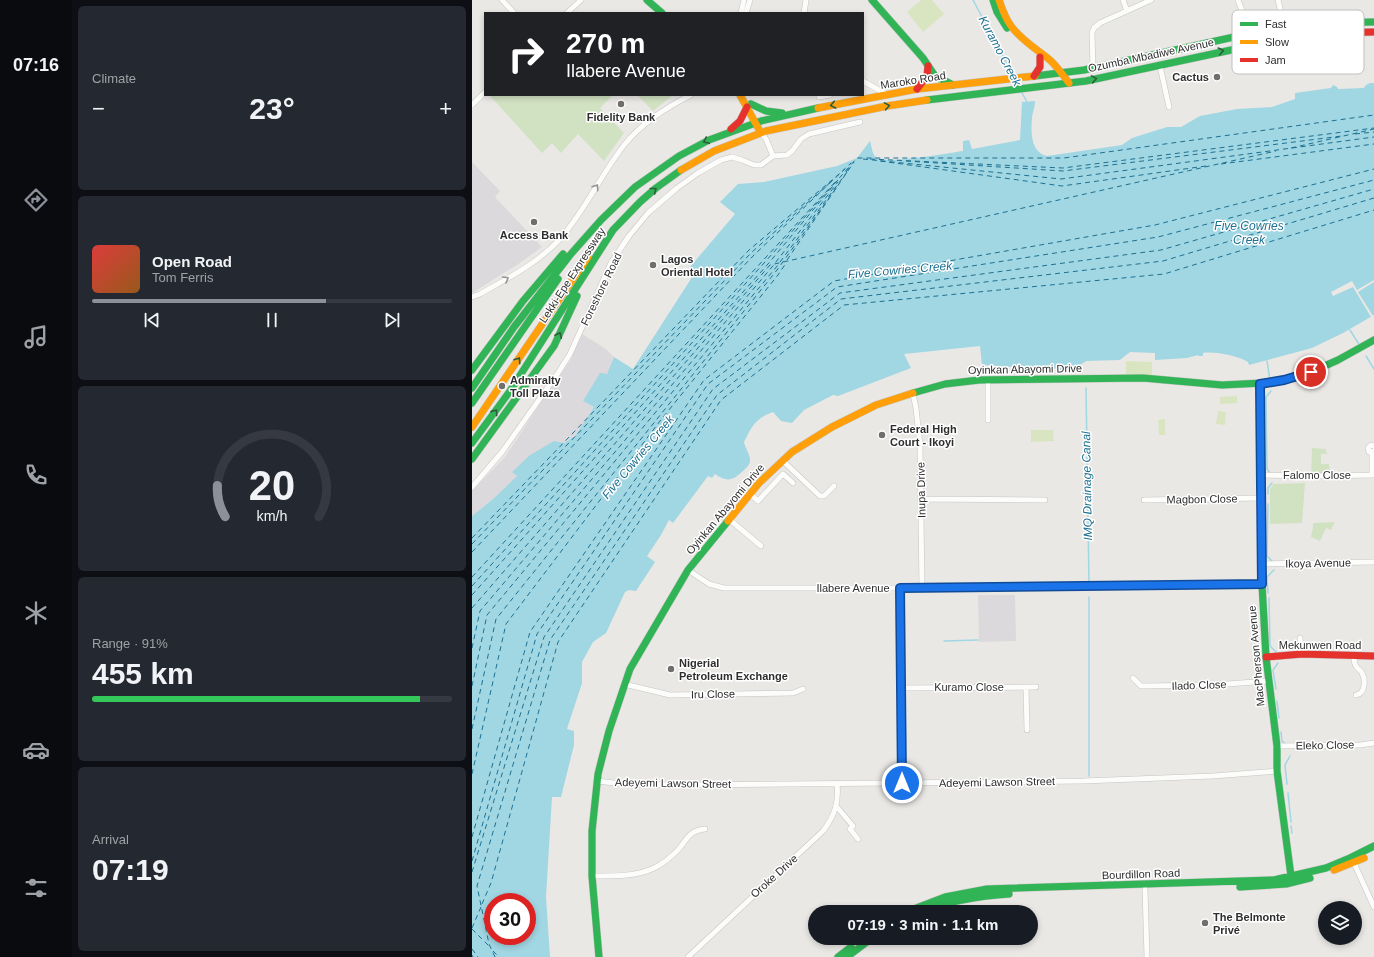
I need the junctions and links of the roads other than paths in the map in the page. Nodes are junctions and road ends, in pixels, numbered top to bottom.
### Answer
1 (502, 0) edge
2 (581, 0) edge
3 (647, 0) edge
4 (744, 0) edge
5 (750, 0) edge
6 (806, 0) edge
7 (872, 0) edge
8 (993, 0) edge
9 (1000, 0) edge
10 (1123, 0) edge
11 (1151, 0) edge
12 (1238, 0) edge
13 (1278, 0) edge
14 (1127, 10) junction
15 (1242, 10) edge
16 (1280, 10) edge
17 (513, 12) edge
18 (568, 12) edge
19 (661, 12) edge
20 (741, 12) edge
21 (746, 12) edge
22 (804, 12) edge
23 (1364, 22) edge
24 (1374, 22) edge
25 (1364, 32) edge
26 (1374, 32) edge
27 (1232, 36) edge
28 (1232, 37) edge
29 (1225, 39) junction
30 (1232, 50) edge
31 (1040, 57) junction
32 (928, 66) junction
33 (1160, 66) junction
34 (1093, 68) junction
35 (1059, 73) junction
36 (1031, 76) junction
37 (864, 82) edge
38 (1060, 84) junction
39 (1069, 84) junction
40 (953, 85) junction
41 (1027, 87) joint
42 (917, 89) junction
43 (484, 93) edge
44 (887, 94) junction
45 (688, 96) edge
46 (741, 96) edge
47 (746, 96) edge
48 (824, 96) edge
49 (819, 97) dead end
50 (472, 105) edge
51 (749, 105) junction
52 (1169, 107) dead end
53 (793, 113) junction
54 (758, 122) junction
55 (860, 122) dead end
56 (764, 132) junction
57 (725, 133) junction
58 (773, 156) junction
59 (626, 216) junction
60 (601, 220) junction
61 (599, 250) junction
62 (472, 297) edge
63 (1374, 340) edge
64 (472, 370) edge
65 (988, 380) junction
66 (1260, 384) junction
67 (472, 388) edge
68 (913, 394) junction
69 (472, 403) edge
70 (988, 420) dead end
71 (472, 427) edge
72 (472, 443) edge
73 (1374, 446) edge
74 (1373, 452) edge
75 (472, 459) edge
76 (783, 461) junction
77 (1261, 475) junction
78 (1373, 475) edge
79 (793, 483) dead end
80 (472, 486) edge
81 (834, 486) dead end
82 (750, 494) junction
83 (1261, 498) junction
84 (921, 499) junction
85 (1045, 500) dead end
86 (1144, 500) dead end
87 (730, 520) junction
88 (760, 546) dead end
89 (1374, 562) edge
90 (1262, 564) junction
91 (688, 570) junction
92 (1262, 584) junction
93 (900, 588) junction
94 (922, 588) junction
95 (1300, 638) dead end
96 (1302, 654) junction
97 (1354, 656) junction
98 (1374, 656) edge
99 (1266, 657) junction
100 (1133, 678) dead end
101 (1269, 681) junction
102 (624, 684) junction
103 (1026, 687) junction
104 (1036, 687) dead end
105 (902, 688) junction
106 (803, 689) dead end
107 (1356, 695) dead end
108 (1027, 730) dead end
109 (1374, 743) edge
110 (1277, 746) junction
111 (1277, 771) junction
112 (597, 782) junction
113 (837, 783) junction
114 (902, 783) junction
115 (837, 807) junction
116 (705, 830) dead end
117 (858, 838) dead end
118 (1374, 846) edge
119 (1374, 853) edge
120 (1354, 862) junction
121 (592, 876) junction
122 (1291, 876) junction
123 (1145, 889) junction
124 (924, 905) edge
125 (940, 905) edge
126 (1374, 908) edge
127 (853, 945) edge
128 (863, 945) edge
129 (598, 957) edge
130 (688, 957) edge
131 (838, 957) edge
132 (847, 957) edge
133 (1147, 957) edge

1 - 17 street
2 - 18 street
3 - 19 main road
4 - 20 street
5 - 21 street
6 - 22 street
7 - 32 main road
8 - 31 main road
9 - 35 main road
10 - 14 street
11 - 14 street
12 - 15 street
13 - 16 street
14 - 34 street
23 - 24 main road, Ozumba Mbadiwe Avenue
25 - 26 main road, Ozumba Mbadiwe Avenue
27 - 29 street
28 - 29 main road, Ozumba Mbadiwe Avenue
29 - 34 main road, Ozumba Mbadiwe Avenue
33 -> 30 main road, Ozumba Mbadiwe Avenue
31 - 35 main road
31 - 36 main road
32 - 40 main road
32 - 42 main road
39 -> 33 main road, Ozumba Mbadiwe Avenue
33 - 52 street
34 - 35 main road, Ozumba Mbadiwe Avenue
35 - 36 main road, Ozumba Mbadiwe Avenue
35 - 38 main road
35 - 39 main road
36 - 40 main road, Maroko Road
37 - 44 street
38 - 39 main road, Ozumba Mbadiwe Avenue
38 - 41 main road, Ozumba Mbadiwe Avenue
40 - 42 main road, Maroko Road
56 -> 41 main road, Maroko Road
42 - 44 main road, Maroko Road
43 - 50 street
44 -> 53 main road, Maroko Road
62 -> 45 street
46 - 51 main road
47 - 51 main road
48 - 49 street
51 - 53 main road
51 - 54 main road
51 - 57 main road
53 - 54 main road, Maroko Road
54 - 56 main road
54 - 57 main road, Lekki-Epe Expressway
55 - 58 street, Foreshore Road
56 - 58 street
59 -> 56 main road, Lekki-Epe Expressway
57 -> 60 main road, Lekki-Epe Expressway
58 - 80 street, Foreshore Road
59 - 61 main road, Lekki-Epe Expressway
71 -> 59 main road
60 - 64 main road
60 - 67 main road, Lekki-Epe Expressway
60 - 69 main road
72 -> 61 main road, Lekki-Epe Expressway
75 -> 61 main road
63 - 66 main road, Oyinkan Abayomi Drive
65 - 66 main road, Oyinkan Abayomi Drive
65 - 68 main road, Oyinkan Abayomi Drive
65 - 70 street
66 - 77 main road, MacPherson Avenue
68 - 76 main road, Oyinkan Abayomi Drive
68 - 84 street, Inupa Drive
73 - 74 street
74 - 78 street
76 - 81 street
76 - 82 main road, Oyinkan Abayomi Drive
77 - 78 street, Falomo Close
77 - 83 main road, MacPherson Avenue
79 - 82 street
82 - 87 main road, Oyinkan Abayomi Drive
83 - 86 street, Magbon Close
83 - 90 main road, MacPherson Avenue
84 - 85 street
84 - 94 street, Inupa Drive
87 - 88 street
87 - 91 main road, Oyinkan Abayomi Drive
89 - 90 street, Ikoya Avenue
90 - 92 main road, MacPherson Avenue
91 - 93 street, Ilabere Avenue
91 - 102 main road, Oyinkan Abayomi Drive
92 - 94 street, Ilabere Avenue
92 - 99 main road, MacPherson Avenue
93 - 94 street, Ilabere Avenue
93 - 105 street
95 - 96 street
96 - 97 main road, Mekunwen Road
96 - 99 main road, Mekunwen Road
97 - 98 main road, Mekunwen Road
97 - 107 street
99 - 101 main road, MacPherson Avenue
100 - 101 street, Ilado Close
101 - 110 main road, MacPherson Avenue
102 - 106 street, Iru Close
102 - 112 main road, Oyinkan Abayomi Drive
103 - 104 street, Kuramo Close
103 - 105 street, Kuramo Close
103 - 108 street
105 - 114 street
109 - 110 street, Eleko Close
110 - 111 main road, MacPherson Avenue
111 - 114 street, Adeyemi Lawson Street
111 - 122 main road, MacPherson Avenue
112 - 113 street, Adeyemi Lawson Street
112 - 121 main road, Oyinkan Abayomi Drive
113 - 114 street, Adeyemi Lawson Street
113 - 115 street, Oroke Drive
115 - 117 street
115 - 130 street, Oroke Drive
116 - 121 street
118 - 122 main road, Bourdillon Road
119 - 120 main road, Bourdillon Road
120 - 123 main road, Bourdillon Road
120 - 126 street
121 - 129 main road, Oyinkan Abayomi Drive
122 - 124 main road, Bourdillon Road
123 - 125 main road, Bourdillon Road
123 - 133 street
127 - 131 main road
128 - 132 main road

